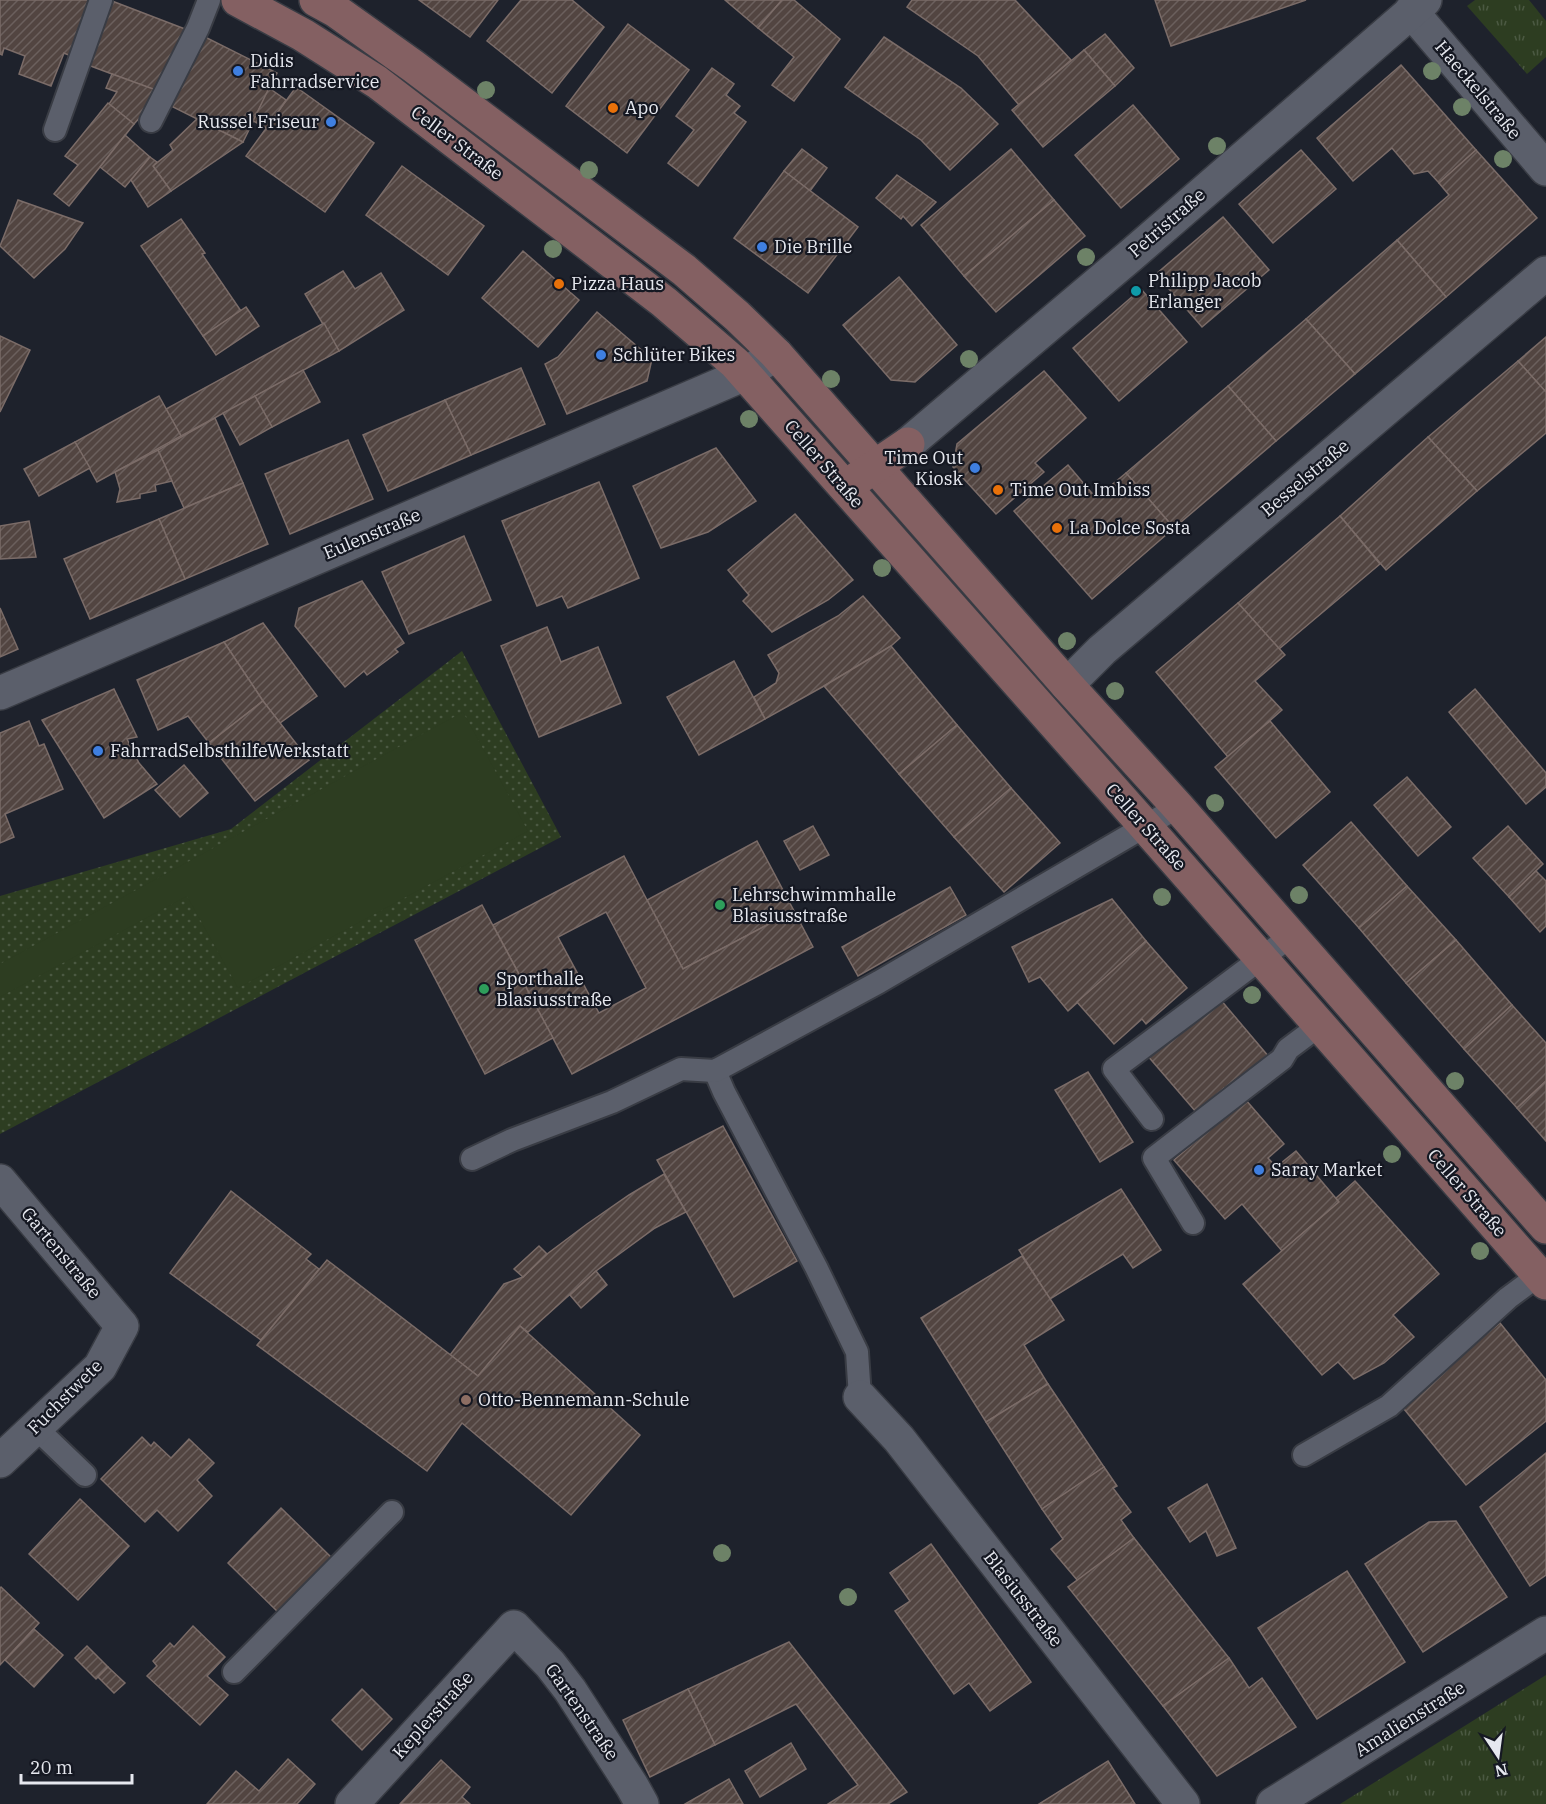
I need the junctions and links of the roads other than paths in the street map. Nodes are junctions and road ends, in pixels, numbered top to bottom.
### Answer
1 (101, 0) edge
2 (209, 0) edge
3 (238, 0) edge
4 (316, 0) edge
5 (1418, 6) edge
6 (151, 121) dead end
7 (55, 130) dead end
8 (1546, 169) edge
9 (1546, 273) edge
10 (776, 354) junction
11 (745, 374) junction
12 (846, 433) junction
13 (908, 444) junction
14 (876, 467) junction
15 (844, 487) junction
16 (1067, 685) junction
17 (0, 693) edge
18 (1178, 807) junction
19 (1145, 826) junction
20 (1291, 936) junction
21 (1262, 958) junction
22 (1320, 1025) junction
23 (715, 1071) junction
24 (1152, 1119) dead end
25 (472, 1159) dead end
26 (0, 1181) edge
27 (1194, 1223) dead end
28 (1546, 1227) edge
29 (1543, 1279) edge
30 (122, 1326) joint
31 (860, 1397) joint
32 (35, 1427) junction
33 (1304, 1455) dead end
34 (0, 1461) edge
35 (85, 1475) dead end
36 (392, 1512) dead end
37 (513, 1627) joint
38 (1546, 1633) edge
39 (234, 1672) dead end
40 (352, 1804) edge
41 (642, 1804) edge
42 (1183, 1804) edge
43 (1273, 1804) edge

1 - 7 lane
2 - 6 lane
3 - 11 main road, Celler Straße
4 - 10 main road, Celler Straße
5 - 8 street, Haeckelstraße
5 - 13 street, Petristraße
9 - 16 street, Besselstraße
10 - 11 street
10 - 12 main road, Celler Straße
11 - 15 main road, Celler Straße
11 - 17 street, Eulenstraße
12 - 13 main road
12 - 14 main road, Celler Straße
13 - 14 main road
14 - 15 main road
14 - 16 main road, Celler Straße
15 - 19 main road, Celler Straße
16 - 18 main road, Celler Straße
18 - 19 lane
18 - 20 main road, Celler Straße
19 - 21 main road, Celler Straße
19 - 23 lane
20 - 21 lane
20 - 28 main road, Celler Straße
21 - 22 main road, Celler Straße
21 - 24 lane
22 - 27 lane
22 - 29 main road, Celler Straße
23 - 25 lane
23 - 31 lane
26 - 30 street, Gartenstraße
29 - 33 lane
30 - 32 street, Fuchstwete
31 - 42 street, Blasiusstraße
32 - 34 street, Fuchstwete
32 - 35 lane
36 - 39 lane
37 - 40 street, Keplerstraße
37 - 41 street, Gartenstraße
38 - 43 street, Amalienstraße

